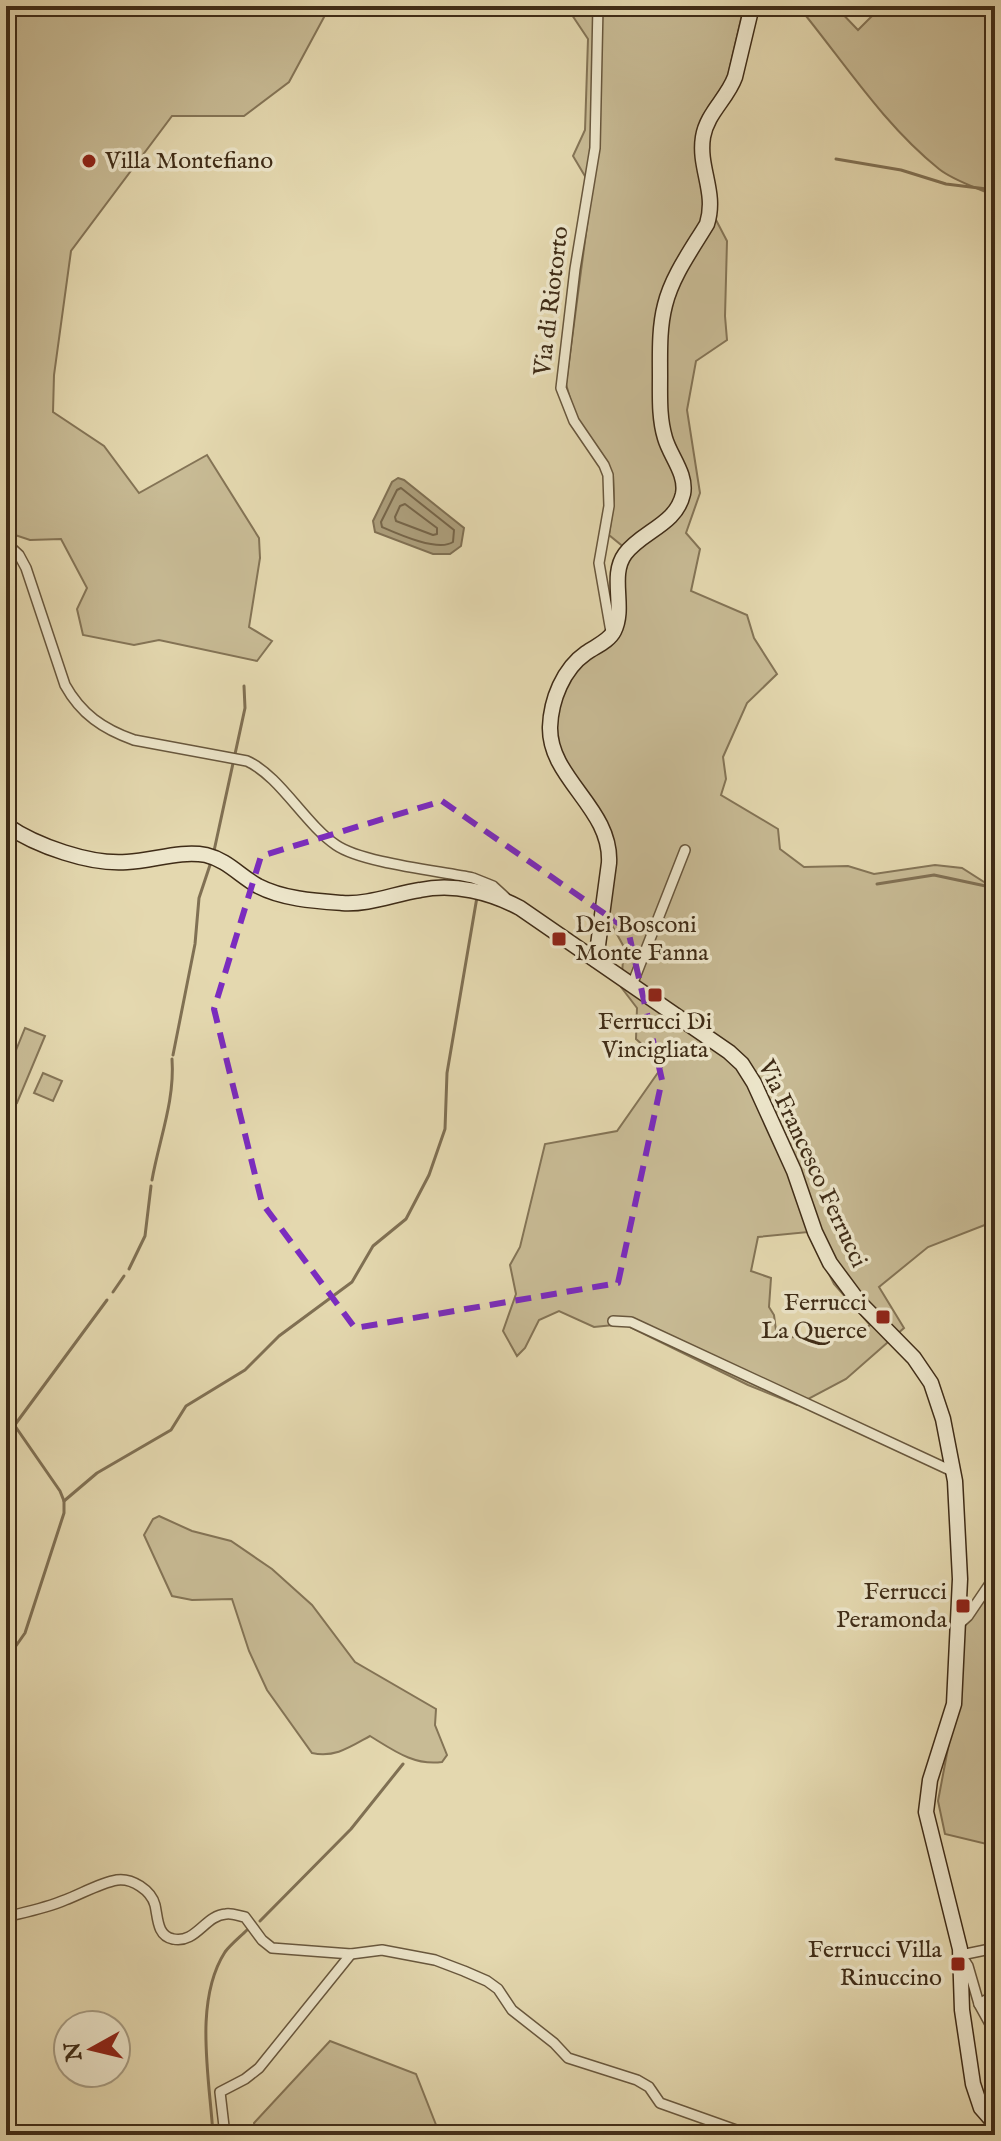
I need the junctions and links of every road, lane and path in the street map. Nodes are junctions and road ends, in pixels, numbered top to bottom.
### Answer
1 (598, 6) edge
2 (752, 6) edge
3 (6, 543) edge
4 (612, 635) junction
5 (6, 825) edge
6 (685, 850) dead end
7 (509, 902) junction
8 (596, 960) junction
9 (632, 985) junction
10 (613, 1321) dead end
11 (954, 1472) junction
12 (995, 1576) edge
13 (957, 1626) junction
14 (6, 1917) edge
15 (995, 1948) edge
16 (351, 1954) junction
17 (961, 1955) junction
18 (995, 1995) edge
19 (979, 2004) junction
20 (995, 2033) edge
21 (995, 2124) edge
22 (225, 2135) edge
23 (750, 2135) edge

1 - 4 street, Via di Riotorto
2 - 4 main road
3 - 7 street
4 - 8 main road
5 - 7 main road, Via Francesco Ferrucci
6 - 9 street
7 - 8 main road, Via Francesco Ferrucci
8 - 9 main road, Via Francesco Ferrucci
9 - 11 main road, Via Francesco Ferrucci
10 - 11 street
11 - 13 main road, Via Francesco Ferrucci
12 - 13 street
13 - 17 main road, Via Francesco Ferrucci
14 - 16 street
15 - 17 street
16 - 22 street
16 - 23 street
17 - 19 street
17 - 21 main road, Via Francesco Ferrucci
18 - 19 street
19 - 20 street

